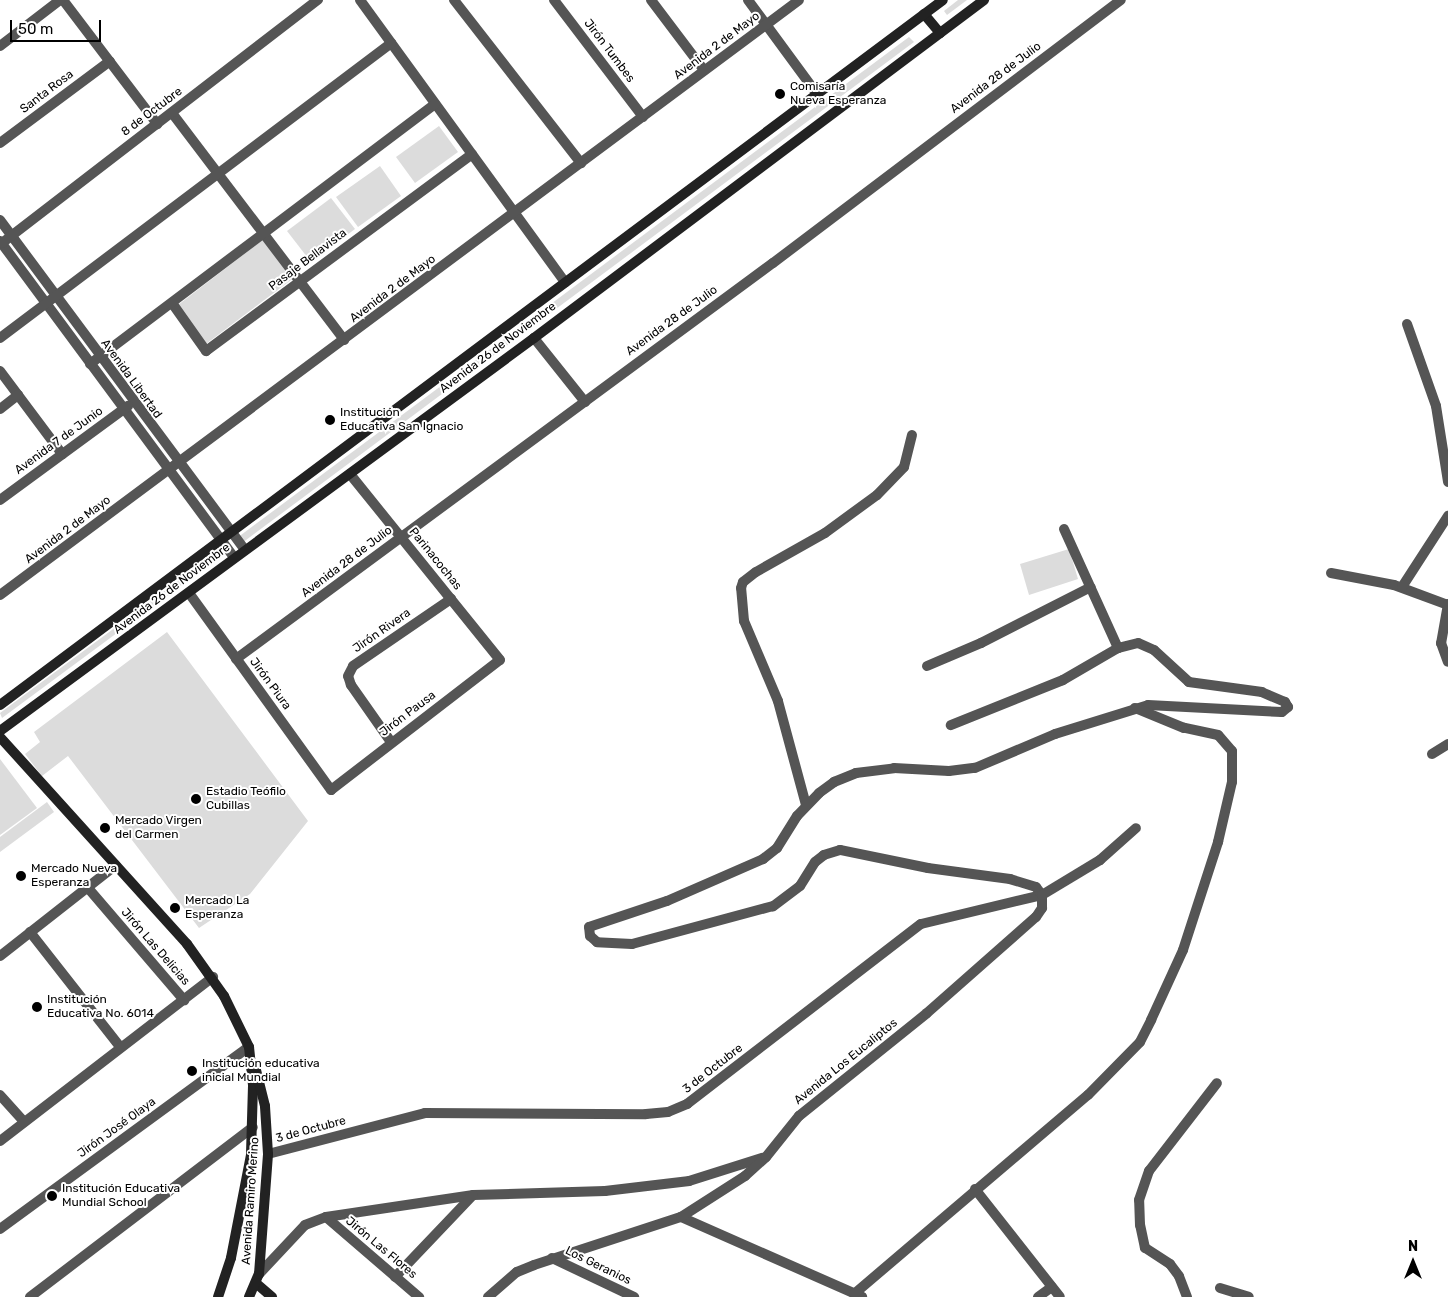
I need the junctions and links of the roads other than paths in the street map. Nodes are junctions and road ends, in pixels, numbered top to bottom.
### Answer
1 (62, 0) edge
2 (318, 0) edge
3 (360, 0) edge
4 (454, 0) edge
5 (554, 0) edge
6 (651, 0) edge
7 (748, 0) edge
8 (799, 0) edge
9 (943, 0) edge
10 (984, 0) edge
11 (1121, 0) edge
12 (924, 14) junction
13 (765, 25) junction
14 (940, 33) junction
15 (391, 43) junction
16 (0, 46) edge
17 (110, 61) junction
18 (704, 70) junction
19 (817, 94) junction
20 (435, 104) junction
21 (172, 113) junction
22 (642, 117) junction
23 (157, 124) junction
24 (0, 143) edge
25 (472, 154) junction
26 (581, 163) junction
27 (219, 175) junction
28 (515, 214) junction
29 (0, 220) edge
30 (264, 233) junction
31 (11, 236) junction
32 (1, 242) edge
33 (300, 281) junction
34 (564, 282) junction
35 (56, 297) junction
36 (172, 303) junction
37 (46, 304) junction
38 (1407, 324) dead end
39 (0, 338) edge
40 (534, 338) junction
41 (344, 340) junction
42 (100, 357) junction
43 (90, 364) junction
44 (0, 371) edge
45 (18, 395) junction
46 (133, 402) junction
47 (585, 402) junction
48 (0, 409) edge
49 (123, 409) junction
50 (912, 435) dead end
51 (62, 454) junction
52 (178, 464) junction
53 (169, 470) junction
54 (350, 474) junction
55 (1448, 482) edge
56 (0, 500) edge
57 (1448, 516) edge
58 (1064, 529) dead end
59 (230, 532) junction
60 (401, 537) junction
61 (220, 540) junction
62 (245, 550) junction
63 (234, 558) junction
64 (1331, 573) dead end
65 (1091, 587) junction
66 (1402, 587) junction
67 (188, 593) junction
68 (0, 595) edge
69 (451, 599) junction
70 (1448, 605) edge
71 (1118, 648) junction
72 (236, 659) junction
73 (500, 660) joint
74 (1448, 662) edge
75 (927, 666) dead end
76 (0, 705) edge
77 (1135, 708) junction
78 (951, 724) dead end
79 (0, 731) edge
80 (0, 737) edge
81 (391, 742) junction
82 (1448, 744) edge
83 (1432, 754) dead end
84 (332, 790) joint
85 (806, 805) junction
86 (1136, 828) dead end
87 (116, 865) junction
88 (88, 888) junction
89 (1042, 896) junction
90 (30, 932) junction
91 (0, 956) edge
92 (213, 977) junction
93 (184, 1000) junction
94 (249, 1047) junction
95 (122, 1048) junction
96 (1217, 1083) dead end
97 (0, 1095) edge
98 (24, 1122) junction
99 (253, 1127) junction
100 (0, 1141) edge
101 (268, 1154) junction
102 (766, 1157) junction
103 (976, 1189) junction
104 (473, 1195) junction
105 (681, 1217) junction
106 (326, 1218) junction
107 (0, 1229) edge
108 (552, 1258) junction
109 (395, 1277) junction
110 (258, 1279) junction
111 (1052, 1287) junction
112 (1220, 1288) dead end
113 (858, 1295) edge
114 (30, 1297) edge
115 (218, 1297) edge
116 (249, 1297) edge
117 (272, 1297) edge
118 (419, 1297) edge
119 (488, 1297) edge
120 (634, 1297) edge
121 (1038, 1297) edge
122 (1060, 1297) edge
123 (1186, 1297) edge
124 (1249, 1297) edge

1 - 16 street
1 - 17 street
2 - 21 street, 8 de Octubre
3 - 15 street
4 - 26 street
5 - 22 street, Jirón Tumbes
6 - 18 street
7 - 13 street
8 - 13 street, Avenida 2 de Mayo
9 - 12 main road, Avenida 26 de Noviembre
10 - 14 main road, Avenida 26 de Noviembre
11 - 47 street, Avenida 28 de Julio
12 - 14 main road
12 - 19 main road, Avenida 26 de Noviembre
13 - 18 street, Avenida 2 de Mayo
13 - 19 street
14 - 40 main road, Avenida 26 de Noviembre
15 - 20 street
15 - 27 street
17 - 23 street
17 - 24 street, Santa Rosa
18 - 22 street, Avenida 2 de Mayo
19 - 34 main road, Avenida 26 de Noviembre
20 - 25 street
20 - 30 street
21 - 23 street, 8 de Octubre
21 - 27 street
22 - 26 street, Avenida 2 de Mayo
23 - 31 street, 8 de Octubre
25 - 28 street
25 - 33 street, Pasaje Bellavista
26 - 28 street, Avenida 2 de Mayo
27 - 30 street
27 - 35 street
28 - 34 street
28 - 41 street, Avenida 2 de Mayo
29 - 31 street, Avenida Libertad
30 - 33 street
30 - 36 street
31 - 32 street, 8 de Octubre
31 - 35 street, Avenida Libertad
32 - 37 street, Avenida Libertad
33 - 36 street, Pasaje Bellavista
33 - 41 street
34 - 59 main road, Avenida 26 de Noviembre
35 - 37 street
35 - 42 street, Avenida Libertad
36 - 42 street
37 - 39 street
37 - 43 street, Avenida Libertad
38 - 55 street
40 - 47 street
40 - 54 main road, Avenida 26 de Noviembre
41 - 52 street, Avenida 2 de Mayo
42 - 43 street
42 - 46 street, Avenida Libertad
43 - 49 street, Avenida Libertad
44 - 45 street
45 - 48 street
45 - 51 street
46 - 49 street, Avenida 7 de Junio
46 - 52 street, Avenida Libertad
47 - 60 street, Avenida 28 de Julio
49 - 51 street, Avenida 7 de Junio
49 - 53 street, Avenida Libertad
50 - 85 street
51 - 56 street, Avenida 7 de Junio
52 - 53 street, Avenida 2 de Mayo
52 - 59 street, Avenida Libertad
53 - 61 street, Avenida Libertad
53 - 68 street, Avenida 2 de Mayo
54 - 60 street, Parinacochas
54 - 62 main road, Avenida 26 de Noviembre
57 - 66 street
58 - 65 street
59 - 61 main road, Avenida 26 de Noviembre
59 - 62 street, Avenida Libertad
60 - 69 street, Parinacochas
60 - 72 street, Avenida 28 de Julio
61 - 63 street, Avenida Libertad
61 - 76 main road, Avenida 26 de Noviembre
62 - 63 main road, Avenida 26 de Noviembre
63 - 67 main road, Avenida 26 de Noviembre
64 - 66 street
65 - 71 street
65 - 75 street
66 - 70 street
67 - 72 street, Jirón Piura
67 - 79 main road, Avenida 26 de Noviembre
69 - 73 street, Parinacochas
69 - 81 street, Jirón Rivera
70 - 74 street
71 - 77 street
71 - 78 street
72 - 84 street, Jirón Piura
73 - 81 street, Jirón Pausa
77 - 85 street
77 - 103 street
80 - 87 main road, Avenida Ramiro Merino
81 - 84 street, Jirón Pausa
82 - 83 street
85 - 89 street
86 - 89 street
87 - 88 street
87 - 92 main road, Avenida Ramiro Merino
88 - 90 street
88 - 93 street, Jirón Las Delicias
89 - 101 street, 3 de Octubre
89 - 102 street, Avenida Los Eucaliptos
90 - 91 street
90 - 95 street
92 - 93 street
92 - 94 main road, Avenida Ramiro Merino
93 - 95 street
94 - 99 main road, Avenida Ramiro Merino
94 - 101 main road, Avenida Ramiro Merino
94 - 107 street, Jirón José Olaya
95 - 98 street
96 - 123 street
97 - 98 street
98 - 100 street
99 - 114 street
99 - 115 main road, Avenida Ramiro Merino
101 - 110 main road, Avenida Ramiro Merino
102 - 104 street
102 - 105 street, Avenida Los Eucaliptos
103 - 111 street
103 - 113 street
104 - 106 street
104 - 109 street
105 - 108 street, Avenida Los Eucaliptos
105 - 113 street
106 - 109 street, Jirón Las Flores
106 - 110 street
108 - 119 street, Avenida Los Eucaliptos
108 - 120 street, Los Geranios
109 - 118 street, Jirón Las Flores
110 - 116 main road, Avenida Ramiro Merino
110 - 117 main road
111 - 121 street
111 - 122 street
112 - 124 street

